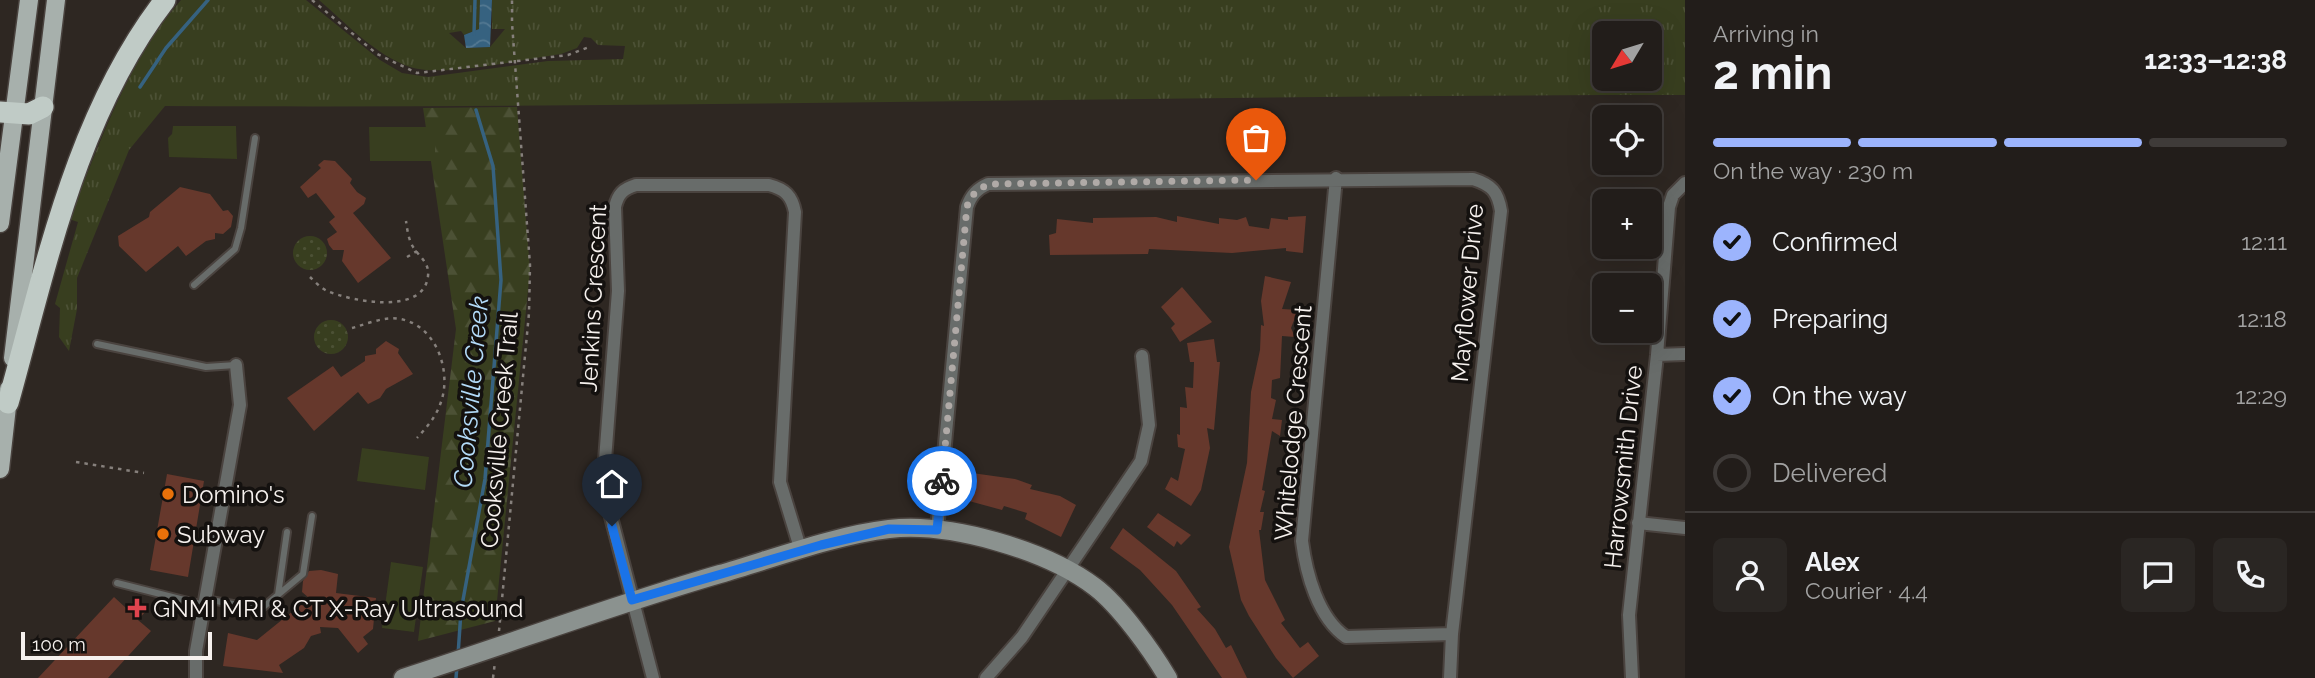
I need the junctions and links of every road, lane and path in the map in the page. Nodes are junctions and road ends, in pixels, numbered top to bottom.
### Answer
1 (29, 0) edge
2 (56, 0) edge
3 (165, 0) edge
4 (312, 0) edge
5 (513, 0) edge
6 (589, 47) dead end
7 (516, 62) junction
8 (43, 107) junction
9 (8, 113) edge
10 (255, 138) dead end
11 (1336, 178) junction
12 (1685, 183) edge
13 (406, 221) dead end
14 (0, 223) edge
15 (417, 251) junction
16 (407, 257) dead end
17 (310, 277) dead end
18 (194, 285) dead end
19 (352, 328) dead end
20 (97, 344) dead end
21 (1685, 354) edge
22 (1657, 355) junction
23 (1142, 356) dead end
24 (236, 365) joint
25 (8, 403) junction
26 (416, 438) dead end
27 (76, 462) dead end
28 (0, 469) edge
29 (144, 473) dead end
30 (312, 516) dead end
31 (1638, 523) junction
32 (1685, 528) edge
33 (937, 530) junction
34 (287, 532) dead end
35 (801, 551) junction
36 (1069, 571) junction
37 (117, 583) dead end
38 (278, 595) junction
39 (632, 600) junction
40 (205, 602) junction
41 (1452, 634) junction
42 (492, 646) junction
43 (196, 678) edge
44 (403, 678) edge
45 (493, 678) edge
46 (653, 678) edge
47 (986, 678) edge
48 (1168, 678) edge
49 (1450, 678) edge
50 (1632, 678) edge

1 - 9 main road
2 - 8 main road
3 - 25 highway
4 - 7 path
5 - 7 path, Cooksville Creek Trail
6 - 7 path
7 - 42 path, Cooksville Creek Trail
8 - 9 highway
8 - 25 main road
9 - 14 main road
10 - 18 lane
11 - 33 street, Mayflower Drive
11 - 41 street, Whitelodge Crescent
11 - 41 street, Mayflower Drive
12 - 22 street, Harrowsmith Drive
13 - 15 path
15 - 16 path
15 - 17 path
19 - 26 path
20 - 24 lane
21 - 22 street
22 - 31 street, Harrowsmith Drive
23 - 36 street
24 - 40 street
25 - 28 main road
27 - 29 path
30 - 38 lane
31 - 32 street
31 - 50 street, Harrowsmith Drive
33 - 35 street
33 - 36 street
34 - 38 lane
35 - 39 street
35 - 39 street, Jenkins Crescent
36 - 47 street
36 - 48 street
37 - 40 lane
38 - 40 lane
39 - 42 street
39 - 46 street
40 - 43 street
41 - 49 street, Mayflower Drive
42 - 44 street
42 - 45 path, Cooksville Creek Trail

